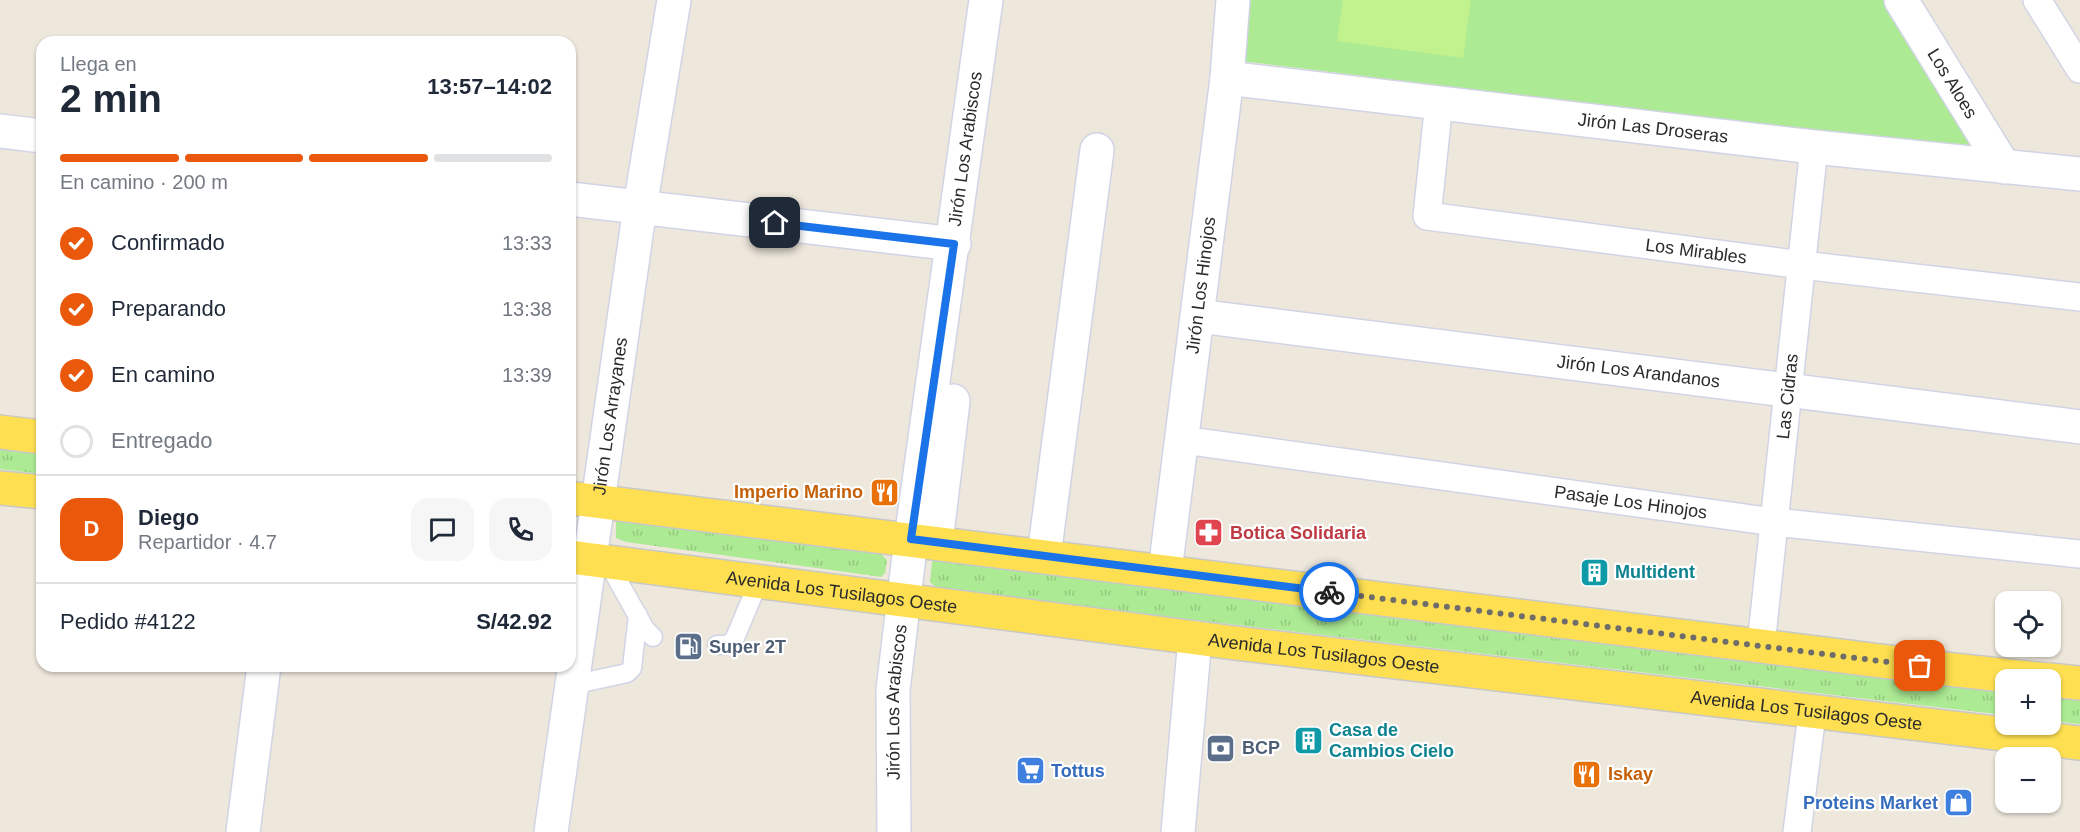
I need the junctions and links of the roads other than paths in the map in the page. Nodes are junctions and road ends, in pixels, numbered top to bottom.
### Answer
1 (674, 0) edge
2 (986, 0) edge
3 (1002, 0) edge
4 (1233, 0) edge
5 (1901, 0) edge
6 (2037, 0) edge
7 (2080, 69) edge
8 (1227, 78) junction
9 (1439, 102) junction
10 (0, 130) edge
11 (36, 135) edge
12 (1814, 147) junction
13 (1097, 150) dead end
14 (2004, 166) junction
15 (2080, 174) edge
16 (576, 200) edge
17 (640, 207) junction
18 (954, 244) junction
19 (1802, 265) junction
20 (2080, 297) edge
21 (1198, 316) junction
22 (1788, 391) junction
23 (2080, 427) edge
24 (0, 432) edge
25 (36, 436) edge
26 (1183, 440) junction
27 (0, 488) edge
28 (36, 491) edge
29 (584, 500) edge
30 (1774, 522) junction
31 (924, 540) junction
32 (2080, 554) edge
33 (1044, 556) junction
34 (589, 559) edge
35 (1165, 571) junction
36 (759, 581) junction
37 (904, 599) junction
38 (638, 615) junction
39 (653, 637) dead end
40 (1195, 638) junction
41 (717, 645) dead end
42 (1761, 645) junction
43 (576, 655) edge
44 (263, 672) edge
45 (574, 672) edge
46 (1995, 674) edge
47 (2061, 681) edge
48 (2080, 683) edge
49 (572, 685) junction
50 (1812, 714) junction
51 (2080, 743) edge
52 (243, 832) edge
53 (551, 832) edge
54 (894, 832) edge
55 (1178, 832) edge
56 (1797, 832) edge

1 - 17 street, Jirón Los Arrayanes
2 - 18 street, Jirón Los Arabiscos
3 - 31 street
4 - 8 street, Jirón Los Hinojos
5 - 14 street, Los Aloes
6 - 7 street
8 - 9 street, Jirón Las Droseras
8 - 21 street, Jirón Los Hinojos
9 - 12 street, Jirón Las Droseras
9 - 19 street, Los Mirables
10 - 11 street
12 - 14 street, Jirón Las Droseras
12 - 19 street, Las Cidras
13 - 33 street
14 - 15 street, Jirón Las Droseras
16 - 17 street
17 - 18 street
17 - 29 street, Jirón Los Arrayanes
18 - 31 street, Jirón Los Arabiscos
19 - 20 street, Los Mirables
19 - 22 street, Las Cidras
21 - 22 street, Jirón Los Arandanos
21 - 26 street, Jirón Los Hinojos
22 - 23 street, Jirón Los Arandanos
22 - 30 street, Las Cidras
24 - 25 main road
26 - 30 street, Pasaje Los Hinojos
26 - 35 street, Jirón Los Hinojos
27 - 28 main road
29 - 31 main road
29 - 34 street, Jirón Los Arrayanes
30 - 32 street, Pasaje Los Hinojos
30 - 42 street, Las Cidras
31 - 33 main road
31 - 37 street, Jirón Los Arabiscos
33 - 35 main road
34 - 36 main road, Avenida Los Tusilagos Oeste
34 - 38 lane
34 - 43 street, Jirón Los Arrayanes
35 - 42 main road
36 - 37 main road, Avenida Los Tusilagos Oeste
36 - 41 lane
37 - 40 main road, Avenida Los Tusilagos Oeste
37 - 54 street, Jirón Los Arabiscos
38 - 39 lane
38 - 49 lane
40 - 50 main road, Avenida Los Tusilagos Oeste
40 - 55 street
42 - 46 main road
44 - 52 street
45 - 49 street, Jirón Los Arrayanes
47 - 48 main road
49 - 53 street, Jirón Los Arrayanes
50 - 51 main road, Avenida Los Tusilagos Oeste
50 - 56 street

